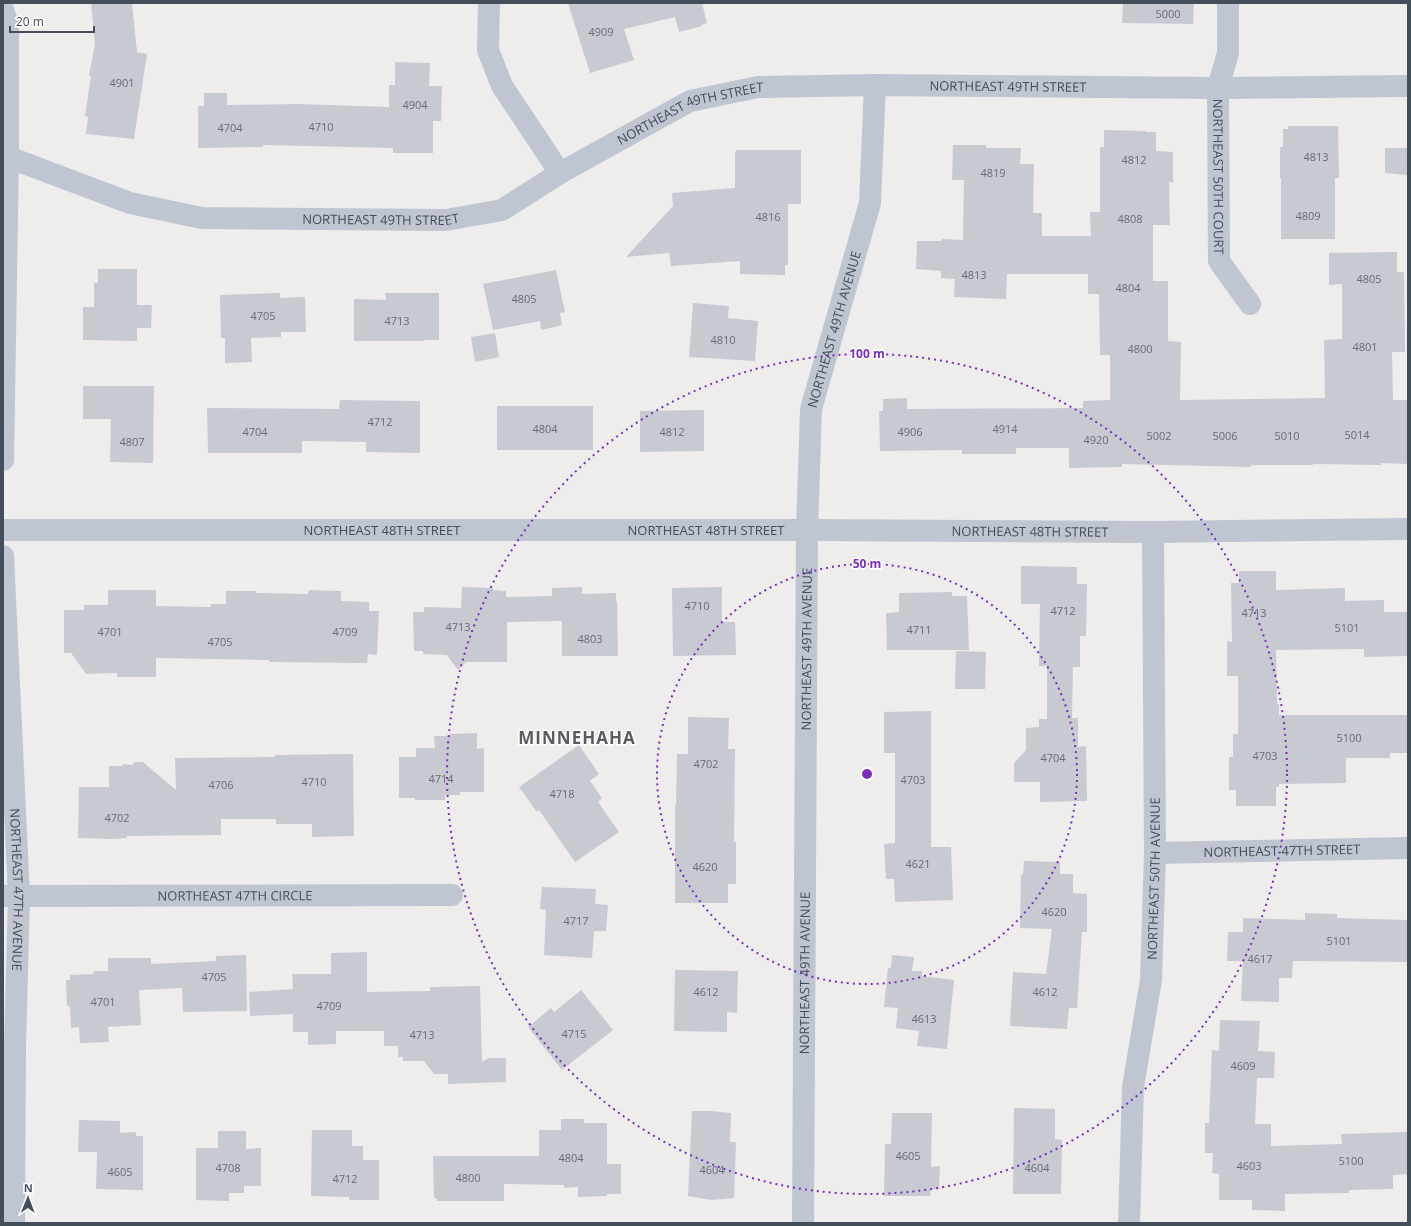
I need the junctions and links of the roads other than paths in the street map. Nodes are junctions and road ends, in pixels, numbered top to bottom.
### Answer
1 (489, 3) edge
2 (1228, 3) edge
3 (3, 10) edge
4 (875, 84) junction
5 (1408, 86) edge
6 (1218, 88) junction
7 (6, 156) edge
8 (560, 173) junction
9 (1250, 304) dead end
10 (3, 460) edge
11 (1408, 529) edge
12 (3, 530) edge
13 (807, 530) junction
14 (1153, 532) junction
15 (3, 556) edge
16 (1408, 848) edge
17 (1155, 853) junction
18 (452, 895) dead end
19 (11, 896) edge
20 (14, 1223) edge
21 (803, 1223) edge
22 (1129, 1223) edge

1 - 8 street
2 - 6 street
3 - 7 street
4 - 6 street, NORTHEAST 49TH STREET
4 - 8 street, NORTHEAST 49TH STREET
4 - 13 street, NORTHEAST 49TH AVENUE
5 - 6 street, NORTHEAST 49TH STREET
6 - 9 street, NORTHEAST 50TH COURT
7 - 8 street, NORTHEAST 49TH STREET
7 - 10 street
11 - 14 street, NORTHEAST 48TH STREET
12 - 13 street, NORTHEAST 48TH STREET
13 - 14 street, NORTHEAST 48TH STREET
13 - 21 street, NORTHEAST 49TH AVENUE
14 - 17 street, NORTHEAST 50TH AVENUE
15 - 19 street, NORTHEAST 47TH AVENUE
16 - 17 street, NORTHEAST 47TH STREET
17 - 22 street, NORTHEAST 50TH AVENUE
18 - 19 street, NORTHEAST 47TH CIRCLE
19 - 20 street, NORTHEAST 47TH AVENUE

